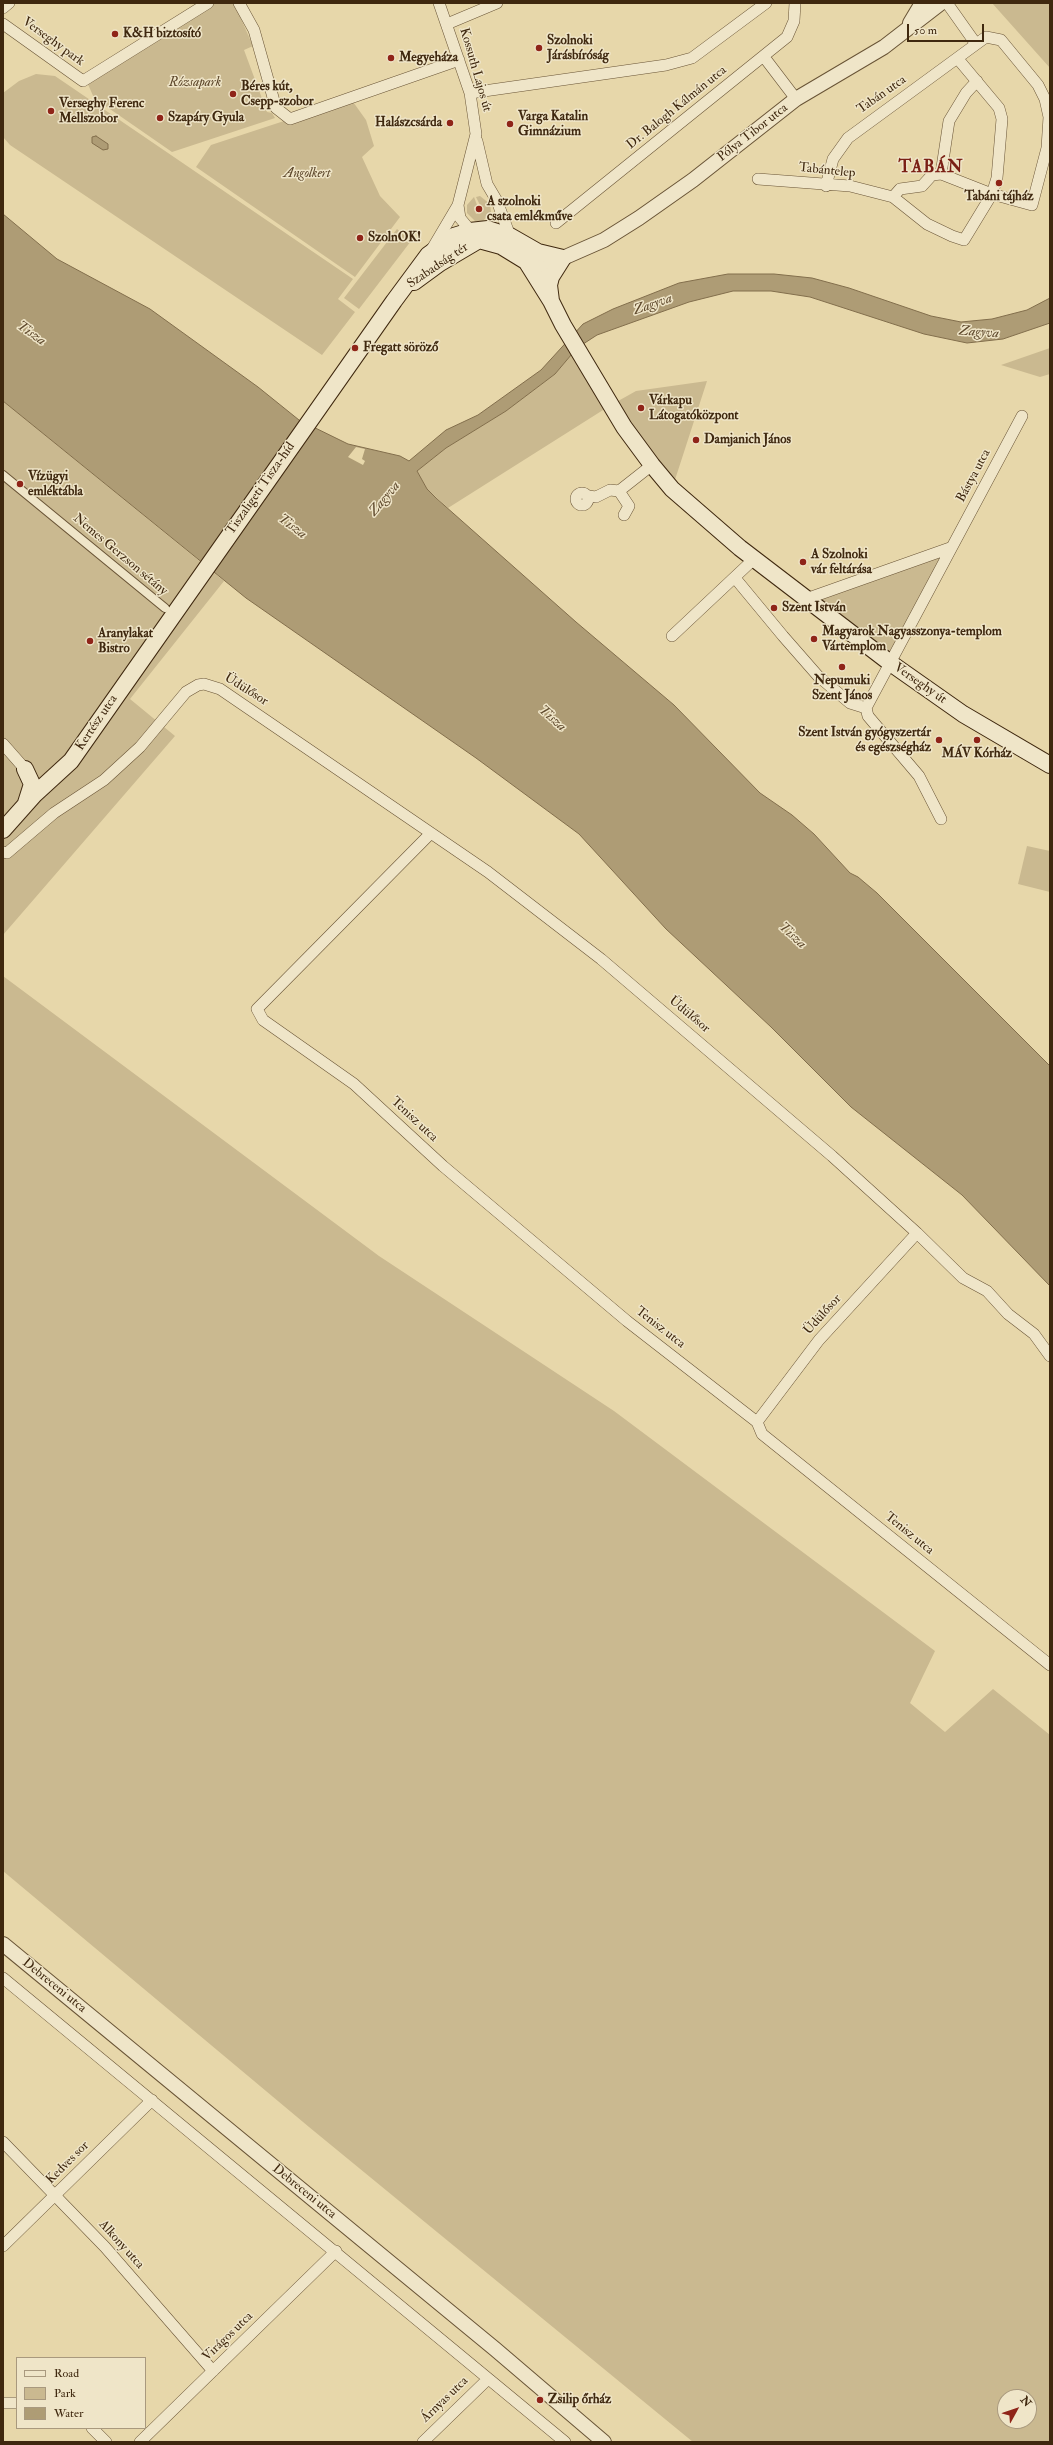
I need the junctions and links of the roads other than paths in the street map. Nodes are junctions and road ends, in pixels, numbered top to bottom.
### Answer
1 (9, 3) edge
2 (208, 3) edge
3 (239, 3) edge
4 (439, 3) edge
5 (498, 3) edge
6 (766, 3) edge
7 (795, 3) edge
8 (922, 3) edge
9 (941, 3) edge
10 (947, 3) edge
11 (3, 8) edge
12 (3, 24) edge
13 (446, 24) junction
14 (905, 31) junction
15 (976, 44) junction
16 (764, 57) junction
17 (958, 59) junction
18 (459, 60) junction
19 (977, 81) junction
20 (470, 93) junction
21 (796, 99) junction
22 (476, 134) junction
23 (941, 174) junction
24 (758, 179) dead end
25 (826, 186) junction
26 (992, 194) junction
27 (893, 197) junction
28 (458, 205) junction
29 (499, 208) junction
30 (556, 223) dead end
31 (479, 233) junction
32 (510, 236) junction
33 (428, 255) junction
34 (563, 258) junction
35 (533, 264) junction
36 (403, 290) junction
37 (551, 301) junction
38 (1022, 416) dead end
39 (652, 465) junction
40 (3, 475) edge
41 (619, 491) junction
42 (588, 496) dead end
43 (624, 515) dead end
44 (950, 548) junction
45 (754, 558) junction
46 (735, 578) junction
47 (806, 598) junction
48 (171, 608) junction
49 (672, 636) dead end
50 (889, 662) junction
51 (866, 708) junction
52 (3, 744) edge
53 (67, 765) junction
54 (1050, 765) edge
55 (25, 769) junction
56 (45, 785) junction
57 (20, 812) junction
58 (940, 819) dead end
59 (3, 830) edge
60 (431, 833) junction
61 (3, 852) edge
62 (917, 1233) junction
63 (1050, 1356) edge
64 (757, 1422) junction
65 (1050, 1665) edge
66 (3, 1944) edge
67 (3, 1978) edge
68 (152, 2100) junction
69 (3, 2142) edge
70 (55, 2195) junction
71 (3, 2246) edge
72 (336, 2252) junction
73 (213, 2371) junction
74 (488, 2378) junction
75 (3, 2403) edge
76 (16, 2403) edge
77 (93, 2429) edge
78 (106, 2442) edge
79 (140, 2442) edge
80 (422, 2442) edge
81 (565, 2442) edge
82 (604, 2442) edge

1 - 11 street
2 - 12 street, Verseghy park
3 - 18 street
4 - 13 street, Kossuth Lajos út
5 - 13 street
6 - 20 street
7 - 16 street, Dr. Balogh Kálmán utca
8 - 14 street
9 - 14 street, Pólya Tibor utca
10 - 15 street
13 - 18 street, Kossuth Lajos út
14 - 21 street, Pólya Tibor utca
15 - 17 street, Tabán utca
15 - 26 street
16 - 21 street
16 - 30 street, Dr. Balogh Kálmán utca
17 - 19 street, Tabántelep
17 - 25 street, Tabán utca
18 - 20 street, Kossuth Lajos út
19 - 23 street
19 - 26 street, Tabántelep
20 - 22 street, Kossuth Lajos út
21 - 34 street, Pólya Tibor utca
22 - 28 street, Kossuth Lajos út
22 - 29 street
23 - 26 street
23 - 27 street
24 - 25 street, Tabántelep
25 - 27 street, Tabántelep
26 - 27 street, Tabántelep
28 - 31 street
28 - 33 street, Kossuth Lajos út
29 - 31 street
29 - 32 street
31 - 32 main road
31 - 33 main road, Szabadság tér
31 - 35 main road, Szabadság tér
31 - 36 main road, Szabadság tér
32 - 34 main road
32 - 35 main road
33 - 36 main road, Szabadság tér
34 - 35 street, Pólya Tibor utca
34 - 37 main road
35 - 37 main road
36 - 48 main road, Tiszaligeti Tisza-híd
37 - 39 main road
38 - 44 street, Bástya utca
39 - 41 street
39 - 45 main road
40 - 48 street, Nemes Gerzson sétány
41 - 42 street
41 - 43 street
44 - 47 street
44 - 50 street, Bástya utca
45 - 46 street
45 - 47 main road
46 - 49 street
46 - 51 street
47 - 50 main road
48 - 53 main road, Kertész utca
50 - 51 street, Verseghy út
50 - 54 main road, Verseghy út
51 - 58 street
52 - 55 street
53 - 55 main road
53 - 56 main road, Kertész utca
55 - 56 main road
55 - 57 main road
56 - 57 main road, Kertész utca
57 - 59 main road, Kertész utca
60 - 61 street, Üdülősor
60 - 62 street, Üdülősor
60 - 64 street, Tenisz utca
62 - 63 street, Üdülősor
62 - 64 street, Üdülősor
64 - 65 street, Tenisz utca
66 - 82 street, Debreceni utca
67 - 68 street, Debreceni utca
68 - 70 street, Kedves sor
68 - 72 street, Debreceni utca
69 - 70 street, Alkony utca
70 - 71 street, Kedves sor
70 - 73 street, Alkony utca
72 - 73 street, Virágos utca
72 - 74 street, Debreceni utca
73 - 79 street, Virágos utca
74 - 80 street, Árnyas utca
74 - 81 street, Debreceni utca
75 - 76 street
77 - 78 street

